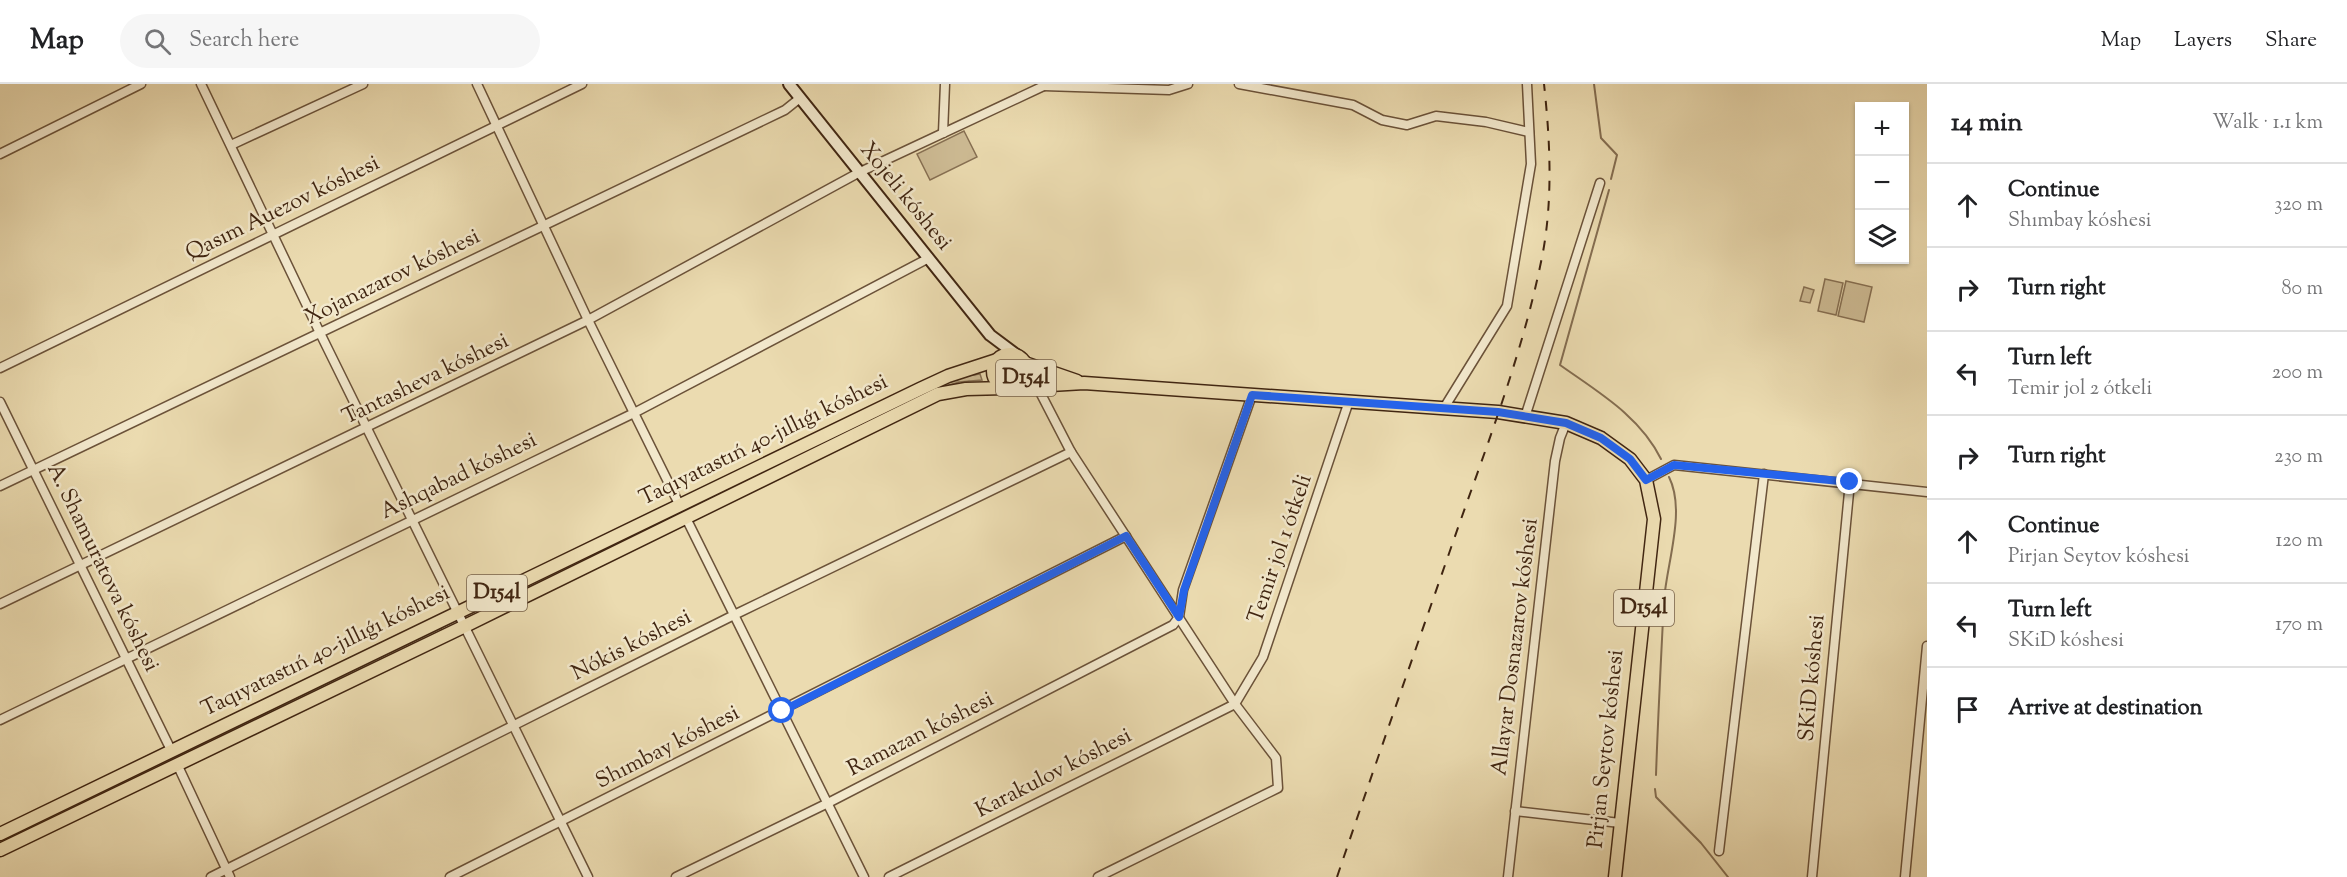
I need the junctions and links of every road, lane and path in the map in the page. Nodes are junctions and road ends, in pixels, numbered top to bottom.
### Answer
1 (141, 84) edge
2 (201, 84) edge
3 (363, 84) edge
4 (477, 84) edge
5 (582, 84) edge
6 (789, 84) edge
7 (945, 84) edge
8 (1188, 84) edge
9 (1239, 84) edge
10 (1527, 84) edge
11 (1046, 85) edge
12 (800, 98) junction
13 (497, 125) junction
14 (1529, 132) junction
15 (943, 133) junction
16 (231, 145) junction
17 (0, 154) edge
18 (860, 172) junction
19 (1600, 183) dead end
20 (543, 226) junction
21 (273, 234) junction
22 (929, 258) junction
23 (588, 320) junction
24 (320, 333) junction
25 (990, 335) junction
26 (998, 360) junction
27 (1023, 362) junction
28 (0, 368) edge
29 (1084, 383) junction
30 (1036, 386) junction
31 (1012, 387) junction
32 (1252, 395) junction
33 (1350, 401) junction
34 (0, 402) edge
35 (1444, 408) junction
36 (634, 413) junction
37 (1525, 417) junction
38 (1566, 423) junction
39 (368, 428) junction
40 (1071, 452) junction
41 (33, 470) junction
42 (1764, 474) junction
43 (1646, 480) junction
44 (1850, 482) junction
45 (0, 486) edge
46 (1927, 492) edge
47 (680, 506) junction
48 (686, 518) junction
49 (413, 519) junction
50 (1126, 536) junction
51 (80, 565) junction
52 (0, 604) edge
53 (458, 612) junction
54 (734, 615) junction
55 (1179, 617) junction
56 (465, 626) junction
57 (1927, 646) edge
58 (126, 658) junction
59 (1235, 704) junction
60 (782, 711) junction
61 (0, 720) edge
62 (514, 725) junction
63 (171, 750) junction
64 (177, 764) junction
65 (828, 803) junction
66 (1515, 812) junction
67 (561, 822) junction
68 (1620, 823) junction
69 (0, 834) edge
70 (0, 850) edge
71 (1719, 851) dead end
72 (228, 873) edge
73 (211, 877) edge
74 (450, 877) edge
75 (588, 877) edge
76 (676, 877) edge
77 (864, 877) edge
78 (889, 877) edge
79 (1098, 877) edge
80 (1508, 877) edge
81 (1615, 877) edge
82 (1812, 877) edge
83 (1905, 877) edge

1 - 17 street
2 - 16 street
3 - 16 street
4 - 13 street
5 - 13 street, Qasım Auezov kóshesi
6 - 12 street, Xojeli kóshesi
7 - 15 street
8 - 11 street
9 - 14 street
10 - 14 street
11 - 15 street, Tantasheva kóshesi
12 - 18 street, Xojeli kóshesi
12 - 20 street, Xojanazarov kóshesi
13 - 20 street
13 - 21 street, Qasım Auezov kóshesi
14 - 35 street
15 - 18 street, Tantasheva kóshesi
16 - 21 street
18 - 22 street, Xojeli kóshesi
18 - 23 street, Tantasheva kóshesi
19 - 37 street
20 - 23 street
20 - 24 street, Xojanazarov kóshesi
21 - 24 street
21 - 28 street, Qasım Auezov kóshesi
22 - 25 street, Xojeli kóshesi
22 - 36 street, Ashqabad kóshesi
23 - 36 street
23 - 39 street, Tantasheva kóshesi
24 - 39 street
24 - 41 street, Xojanazarov kóshesi
25 - 26 street
25 - 27 street
26 - 27 main road, D154l
26 - 31 main road, D154l
26 - 47 main road, Taqıyatastıń 40-jıllıǵı kóshesi / D154l
27 - 29 main road, D154l
27 - 30 street
27 - 31 main road, D154l
29 - 30 main road, D154l
29 - 32 main road, D154l
30 - 31 main road, D154l
30 - 40 street
31 - 48 main road, Taqıyatastıń 40-jıllıǵı kóshesi / D154l
32 - 33 main road, D154l
32 - 55 street
33 - 35 main road, D154l
33 - 59 street, Temir jol 1 ótkeli
34 - 41 street, A. Shamuratova kóshesi
35 - 37 main road, D154l
36 - 47 street
36 - 49 street, Ashqabad kóshesi
37 - 38 main road, Pirjan Seytov kóshesi / D154l
38 - 43 main road, Pirjan Seytov kóshesi / D154l
38 - 66 street, Allayar Dosnazarov kóshesi
39 - 49 street
39 - 51 street, Tantasheva kóshesi
40 - 50 street
40 - 54 street, Nókis kóshesi
41 - 45 street, Xojanazarov kóshesi
41 - 51 street, A. Shamuratova kóshesi
42 - 43 street
42 - 44 street
42 - 71 street
43 - 68 main road, Pirjan Seytov kóshesi / D154l
44 - 46 street
44 - 82 street, SKiD kóshesi
47 - 53 main road, Taqıyatastıń 40-jıllıǵı kóshesi / D154l
48 - 54 street
48 - 56 main road, Taqıyatastıń 40-jıllıǵı kóshesi / D154l
49 - 53 street
49 - 58 street, Ashqabad kóshesi
50 - 55 street
50 - 60 street, Shımbay kóshesi
51 - 52 street, Tantasheva kóshesi
51 - 58 street, A. Shamuratova kóshesi
53 - 56 street
53 - 63 main road, Taqıyatastıń 40-jıllıǵı kóshesi / D154l
54 - 60 street
54 - 62 street, Nókis kóshesi
55 - 59 street
55 - 65 street, Ramazan kóshesi
56 - 62 street
56 - 64 main road, Taqıyatastıń 40-jıllıǵı kóshesi / D154l
57 - 83 street
58 - 61 street, Ashqabad kóshesi
58 - 63 street, A. Shamuratova kóshesi
59 - 78 street, Karakulov kóshesi
59 - 79 street
60 - 65 street
60 - 67 street, Shımbay kóshesi
62 - 67 street
62 - 72 street, Nókis kóshesi
63 - 69 main road, Taqıyatastıń 40-jıllıǵı kóshesi / D154l
64 - 70 main road, Taqıyatastıń 40-jıllıǵı kóshesi / D154l
64 - 72 street
65 - 76 street, Ramazan kóshesi
65 - 77 street
66 - 68 street
66 - 80 street, Allayar Dosnazarov kóshesi
67 - 74 street, Shımbay kóshesi
67 - 75 street
68 - 81 main road, Pirjan Seytov kóshesi / D154l
72 - 73 street, Nókis kóshesi

